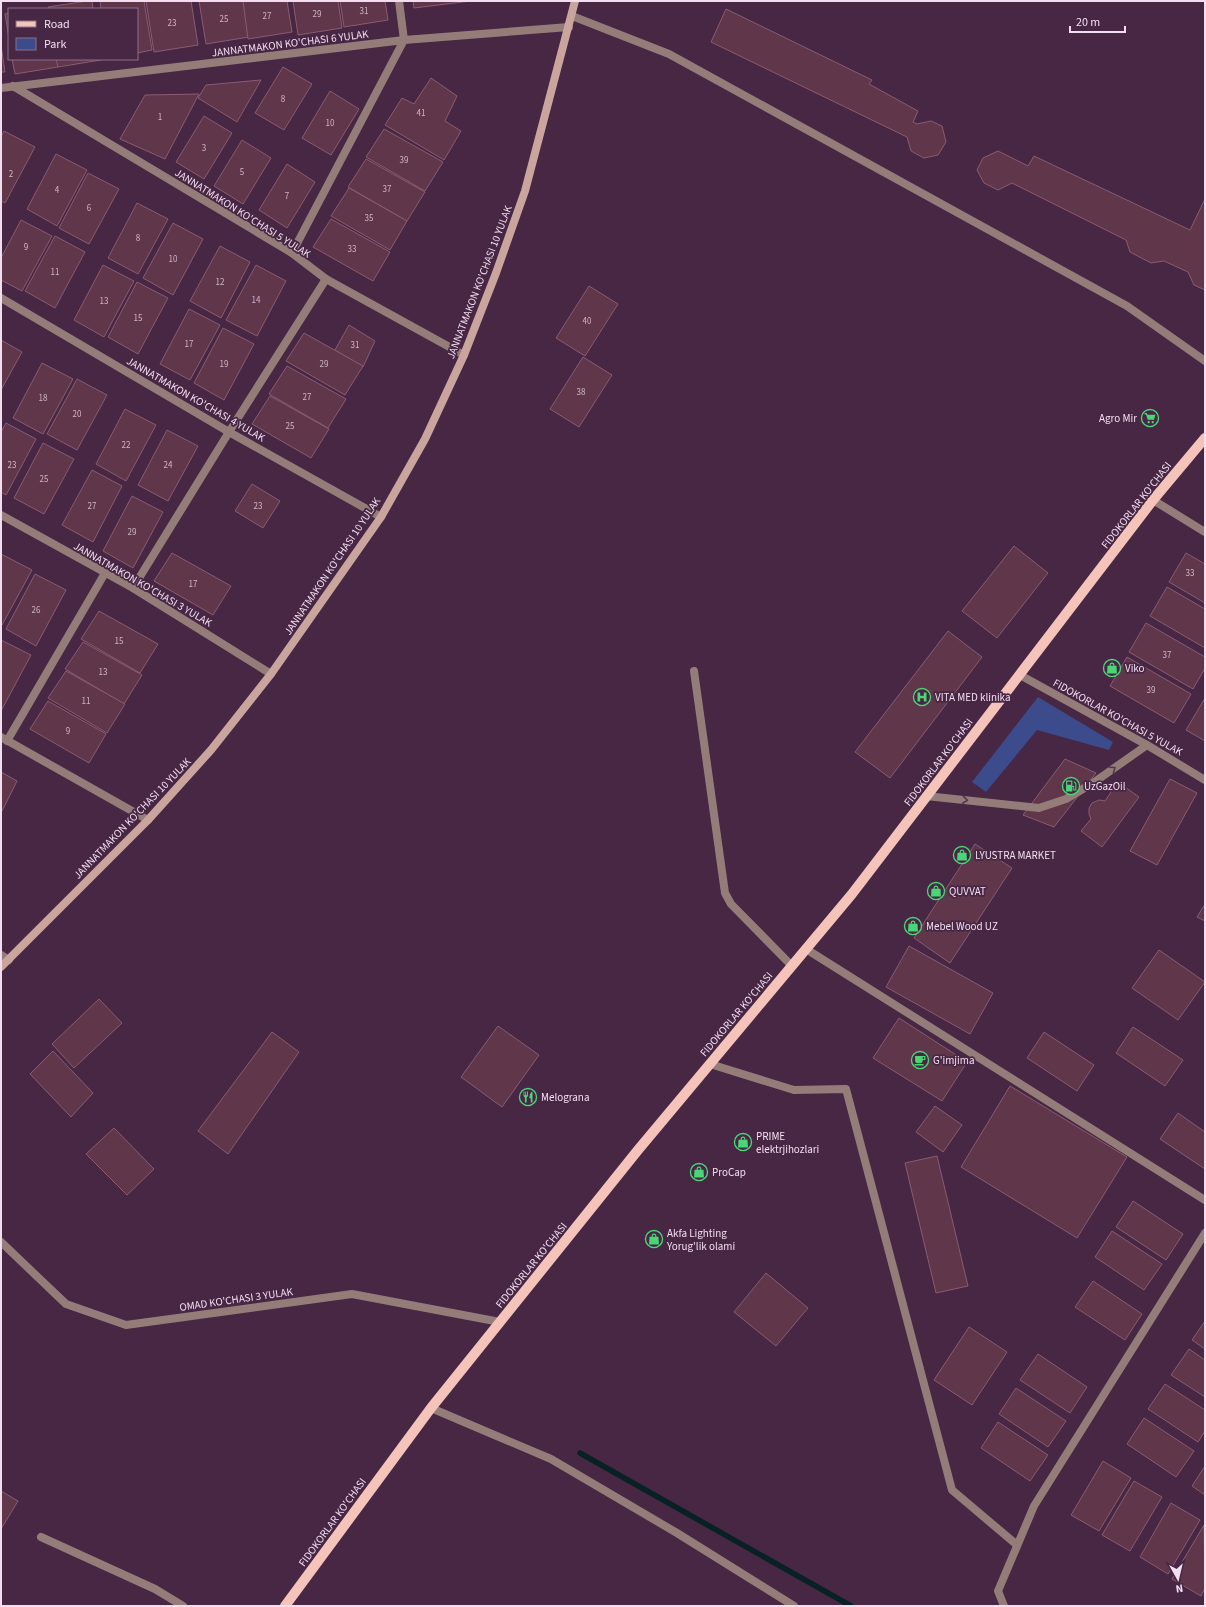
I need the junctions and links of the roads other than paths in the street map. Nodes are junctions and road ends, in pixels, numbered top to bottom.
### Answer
1 (399, 1) edge
2 (575, 1) edge
3 (572, 16) junction
4 (569, 27) junction
5 (404, 40) junction
6 (13, 86) junction
7 (1, 88) edge
8 (292, 253) junction
9 (326, 280) junction
10 (1, 298) edge
11 (464, 355) junction
12 (1205, 361) edge
13 (229, 432) junction
14 (1205, 438) edge
15 (1153, 500) junction
16 (1, 515) edge
17 (381, 517) junction
18 (1205, 532) edge
19 (105, 573) junction
20 (133, 588) junction
21 (694, 671) dead end
22 (271, 674) junction
23 (1020, 675) junction
24 (4, 739) edge
25 (1147, 745) junction
26 (1205, 780) edge
27 (926, 796) junction
28 (148, 820) junction
29 (806, 949) junction
30 (1, 955) edge
31 (9, 960) junction
32 (792, 966) junction
33 (1, 967) edge
34 (710, 1064) junction
35 (1205, 1200) edge
36 (1205, 1233) edge
37 (1, 1242) edge
38 (500, 1322) junction
39 (431, 1408) junction
40 (41, 1537) dead end
41 (1017, 1545) junction
42 (183, 1606) edge
43 (285, 1606) edge
44 (794, 1606) edge
45 (1004, 1606) edge

1 - 5 street
2 - 3 street
3 - 4 street
3 - 12 street
4 - 5 street, JANNATMAKON KO'CHASI 6 YULAK
4 - 11 street, JANNATMAKON KO'CHASI 10 YULAK
5 - 6 street, JANNATMAKON KO'CHASI 6 YULAK
5 - 8 street
6 - 7 street, JANNATMAKON KO'CHASI 6 YULAK
6 - 8 street, JANNATMAKON KO'CHASI 5 YULAK
8 - 9 street, JANNATMAKON KO'CHASI 5 YULAK
9 - 11 street, JANNATMAKON KO'CHASI 5 YULAK
9 - 13 street
10 - 13 street, JANNATMAKON KO'CHASI 4 YULAK
11 - 17 street, JANNATMAKON KO'CHASI 10 YULAK
13 - 17 street, JANNATMAKON KO'CHASI 4 YULAK
13 - 20 street
14 - 15 main road, FIDOKORLAR KO'CHASI
15 - 18 street
15 - 23 main road, FIDOKORLAR KO'CHASI
16 - 19 street, JANNATMAKON KO'CHASI 3 YULAK
17 - 22 street, JANNATMAKON KO'CHASI 10 YULAK
19 - 20 street, JANNATMAKON KO'CHASI 3 YULAK
19 - 24 street
20 - 22 street, JANNATMAKON KO'CHASI 3 YULAK
21 - 32 street
22 - 28 street, JANNATMAKON KO'CHASI 10 YULAK
23 - 25 street, FIDOKORLAR KO'CHASI 5 YULAK
23 - 27 main road, FIDOKORLAR KO'CHASI
24 - 28 street
25 - 26 street, FIDOKORLAR KO'CHASI 5 YULAK
27 -> 25 street
27 - 29 main road, FIDOKORLAR KO'CHASI
28 - 31 street, JANNATMAKON KO'CHASI 10 YULAK
29 - 32 main road, FIDOKORLAR KO'CHASI
29 - 35 street
30 - 31 street
31 - 33 street, JANNATMAKON KO'CHASI 10 YULAK
32 - 34 main road, FIDOKORLAR KO'CHASI
34 - 38 main road, FIDOKORLAR KO'CHASI
34 - 41 street
36 - 41 street
37 - 38 street, OMAD KO'CHASI 3 YULAK
38 - 39 main road, FIDOKORLAR KO'CHASI
39 - 43 main road, FIDOKORLAR KO'CHASI
39 - 44 street
40 - 42 street
41 - 45 street

